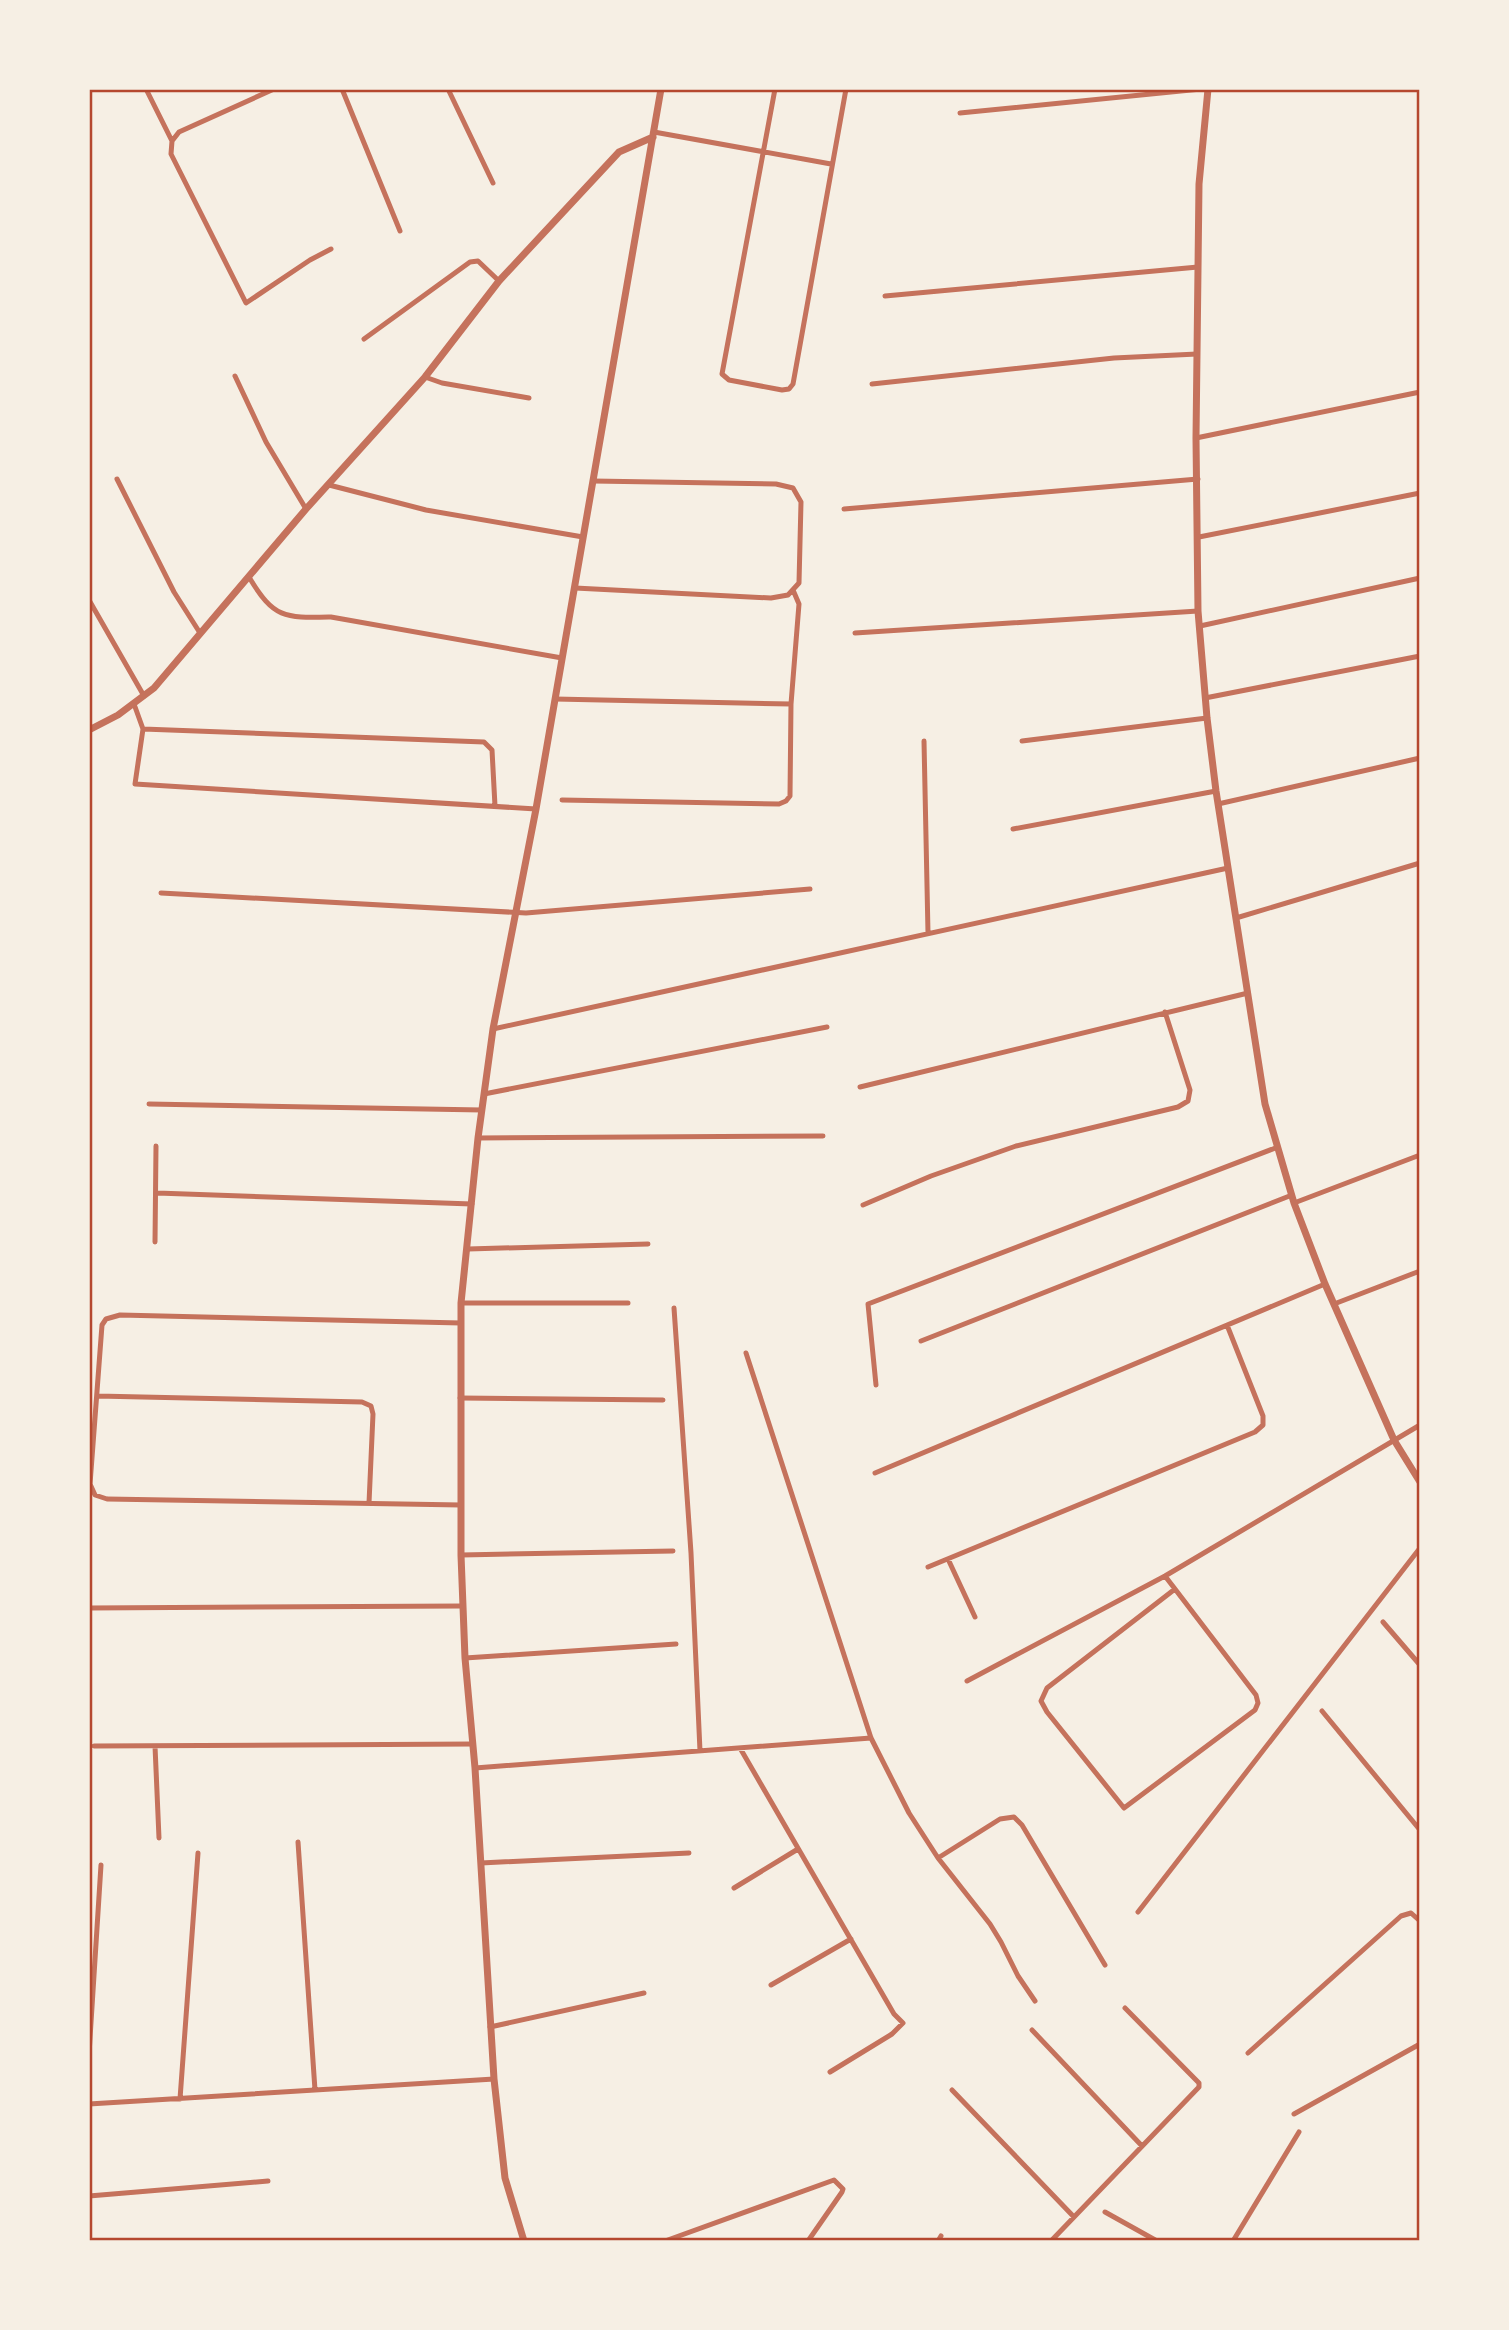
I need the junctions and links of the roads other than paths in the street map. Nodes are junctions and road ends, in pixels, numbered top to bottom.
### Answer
1 (146, 89) edge
2 (274, 89) edge
3 (342, 89) edge
4 (448, 89) edge
5 (661, 89) edge
6 (775, 89) edge
7 (846, 89) edge
8 (1201, 89) edge
9 (1208, 89) edge
10 (960, 113) dead end
11 (653, 135) junction
12 (172, 141) junction
13 (762, 152) junction
14 (831, 164) junction
15 (493, 183) dead end
16 (400, 231) dead end
17 (331, 249) dead end
18 (1198, 267) junction
19 (499, 281) junction
20 (886, 296) dead end
21 (364, 339) dead end
22 (1197, 354) junction
23 (235, 376) dead end
24 (425, 377) junction
25 (872, 384) dead end
26 (1420, 393) edge
27 (529, 398) dead end
28 (1196, 438) junction
29 (117, 479) dead end
30 (1198, 479) junction
31 (593, 481) junction
32 (329, 485) junction
33 (1420, 493) edge
34 (306, 509) junction
35 (844, 509) dead end
36 (583, 537) junction
37 (1199, 537) junction
38 (249, 577) junction
39 (1420, 578) edge
40 (575, 588) junction
41 (793, 590) junction
42 (89, 600) edge
43 (1198, 611) junction
44 (1199, 626) junction
45 (200, 633) junction
46 (855, 633) dead end
47 (1420, 656) edge
48 (562, 658) junction
49 (144, 696) junction
50 (1205, 698) junction
51 (555, 699) junction
52 (134, 704) junction
53 (791, 704) junction
54 (1207, 718) junction
55 (143, 729) junction
56 (89, 730) edge
57 (924, 741) dead end
58 (1022, 741) dead end
59 (1420, 758) edge
60 (1216, 791) junction
61 (562, 800) dead end
62 (1218, 804) junction
63 (495, 806) junction
64 (536, 809) junction
65 (1013, 829) dead end
66 (1420, 863) edge
67 (1228, 867) junction
68 (810, 889) dead end
69 (161, 893) dead end
70 (516, 912) junction
71 (1236, 918) junction
72 (928, 933) junction
73 (1248, 993) junction
74 (1165, 1012) junction
75 (827, 1027) dead end
76 (494, 1029) junction
77 (860, 1087) dead end
78 (484, 1094) junction
79 (149, 1104) dead end
80 (482, 1110) junction
81 (823, 1136) dead end
82 (478, 1138) junction
83 (156, 1146) dead end
84 (1278, 1147) junction
85 (1420, 1155) edge
86 (157, 1194) junction
87 (1293, 1199) junction
88 (472, 1204) junction
89 (863, 1205) dead end
90 (155, 1242) dead end
91 (648, 1244) dead end
92 (468, 1249) junction
93 (1420, 1271) edge
94 (1325, 1284) junction
95 (461, 1303) junction
96 (628, 1303) dead end
97 (1334, 1304) junction
98 (674, 1307) dead end
99 (461, 1323) junction
100 (1227, 1325) junction
101 (921, 1341) dead end
102 (746, 1353) dead end
103 (876, 1385) dead end
104 (97, 1396) junction
105 (460, 1398) junction
106 (663, 1401) dead end
107 (1420, 1425) edge
108 (1394, 1440) junction
109 (875, 1473) dead end
110 (1420, 1482) edge
111 (369, 1503) junction
112 (461, 1505) junction
113 (1420, 1548) edge
114 (673, 1551) dead end
115 (461, 1555) junction
116 (948, 1559) junction
117 (928, 1567) dead end
118 (1165, 1576) junction
119 (1175, 1589) junction
120 (463, 1606) junction
121 (89, 1608) edge
122 (975, 1618) dead end
123 (1383, 1622) dead end
124 (676, 1644) dead end
125 (465, 1658) junction
126 (1420, 1665) edge
127 (967, 1681) dead end
128 (1322, 1711) dead end
129 (871, 1738) junction
130 (473, 1744) junction
131 (94, 1746) dead end
132 (155, 1746) junction
133 (740, 1748) junction
134 (700, 1751) junction
135 (475, 1768) junction
136 (1420, 1830) edge
137 (159, 1838) dead end
138 (298, 1842) dead end
139 (798, 1849) junction
140 (198, 1853) dead end
141 (689, 1853) dead end
142 (938, 1858) junction
143 (481, 1863) junction
144 (102, 1865) dead end
145 (734, 1888) dead end
146 (1138, 1912) dead end
147 (1420, 1921) edge
148 (851, 1939) junction
149 (1105, 1965) dead end
150 (771, 1985) dead end
151 (645, 1993) dead end
152 (1035, 2001) dead end
153 (1125, 2008) dead end
154 (491, 2027) junction
155 (1032, 2030) dead end
156 (1420, 2044) edge
157 (1248, 2053) dead end
158 (89, 2054) edge
159 (830, 2071) dead end
160 (494, 2079) junction
161 (315, 2090) junction
162 (952, 2090) dead end
163 (180, 2099) junction
164 (89, 2105) edge
165 (1294, 2114) dead end
166 (1299, 2132) dead end
167 (1142, 2146) junction
168 (268, 2181) dead end
169 (89, 2196) edge
170 (1105, 2212) dead end
171 (1074, 2217) junction
172 (524, 2241) edge
173 (665, 2241) edge
174 (808, 2241) edge
175 (1051, 2241) edge
176 (1157, 2241) edge
177 (1233, 2241) edge

1 - 12 street
2 - 12 street
3 - 16 street
4 - 15 street
5 - 11 street
6 - 13 street
7 - 14 street
8 - 10 street
9 - 18 street
11 - 13 street
11 - 19 street
11 - 31 street
12 - 17 street
13 - 14 street
13 - 14 street
18 - 20 street
18 - 22 street
19 - 21 street
19 - 24 street
22 - 25 street
22 - 28 street
23 - 34 street
24 - 27 street
24 - 32 street
26 - 28 street
28 - 30 street
29 - 45 street
30 - 35 street
30 - 37 street
31 - 36 street
31 - 41 street
32 - 34 street
32 - 36 street
33 - 37 street
34 - 38 street
36 - 40 street
37 - 43 street
38 - 45 street
38 - 48 street
39 - 44 street
40 - 41 street
40 - 48 street
41 - 53 street
42 - 49 street
43 - 44 street
43 - 46 street
44 - 50 street
45 - 49 street
47 - 50 street
48 - 51 street
49 - 52 street
50 - 54 street
51 - 53 street
51 - 64 street
52 - 55 street
52 - 56 street
53 - 61 street
54 - 58 street
54 - 60 street
55 - 63 street
55 - 63 street
57 - 72 street
59 - 62 street
60 - 62 street
60 - 65 street
62 - 67 street
63 - 64 street
64 - 70 street
66 - 71 street
67 - 71 street
67 - 72 street
68 - 70 street
69 - 70 street
70 - 76 street
71 - 73 street
72 - 76 street
73 - 74 street
73 - 84 street
74 - 77 street
74 - 89 street
75 - 78 street
76 - 78 street
78 - 80 street
79 - 80 street
80 - 82 street
81 - 82 street
82 - 88 street
83 - 86 street
84 - 87 street
84 - 103 street
85 - 87 street
86 - 88 street
86 - 90 street
87 - 94 street
87 - 101 street
88 - 92 street
91 - 92 street
92 - 95 street
93 - 97 street
94 - 97 street
94 - 100 street
95 - 96 street
95 - 99 street
97 - 108 street
98 - 134 street
99 - 104 street
99 - 105 street
100 - 109 street
100 - 116 street
102 - 129 street
104 - 111 street
104 - 111 street
105 - 106 street
105 - 112 street
107 - 108 street
108 - 110 street
108 - 118 street
111 - 112 street
112 - 115 street
113 - 146 street
114 - 115 street
115 - 120 street
116 - 117 street
116 - 122 street
118 - 119 street
118 - 127 street
119 - 119 street
120 - 121 street
120 - 125 street
123 - 126 street
124 - 125 street
125 - 130 street
128 - 136 street
129 - 133 street
129 - 142 street
130 - 132 street
130 - 135 street
131 - 132 street
132 - 137 street
133 - 134 street
133 - 139 street
134 - 135 street
135 - 143 street
138 - 161 street
139 - 145 street
139 - 148 street
140 - 163 street
141 - 143 street
142 - 149 street
142 - 152 street
143 - 154 street
144 - 158 street
147 - 157 street
148 - 150 street
148 - 159 street
151 - 154 street
153 - 167 street
154 - 160 street
155 - 167 street
156 - 165 street
160 - 161 street
160 - 172 street
161 - 163 street
162 - 171 street
163 - 164 street
166 - 177 street
167 - 171 street
168 - 169 street
170 - 176 street
171 - 175 street
173 - 174 street

